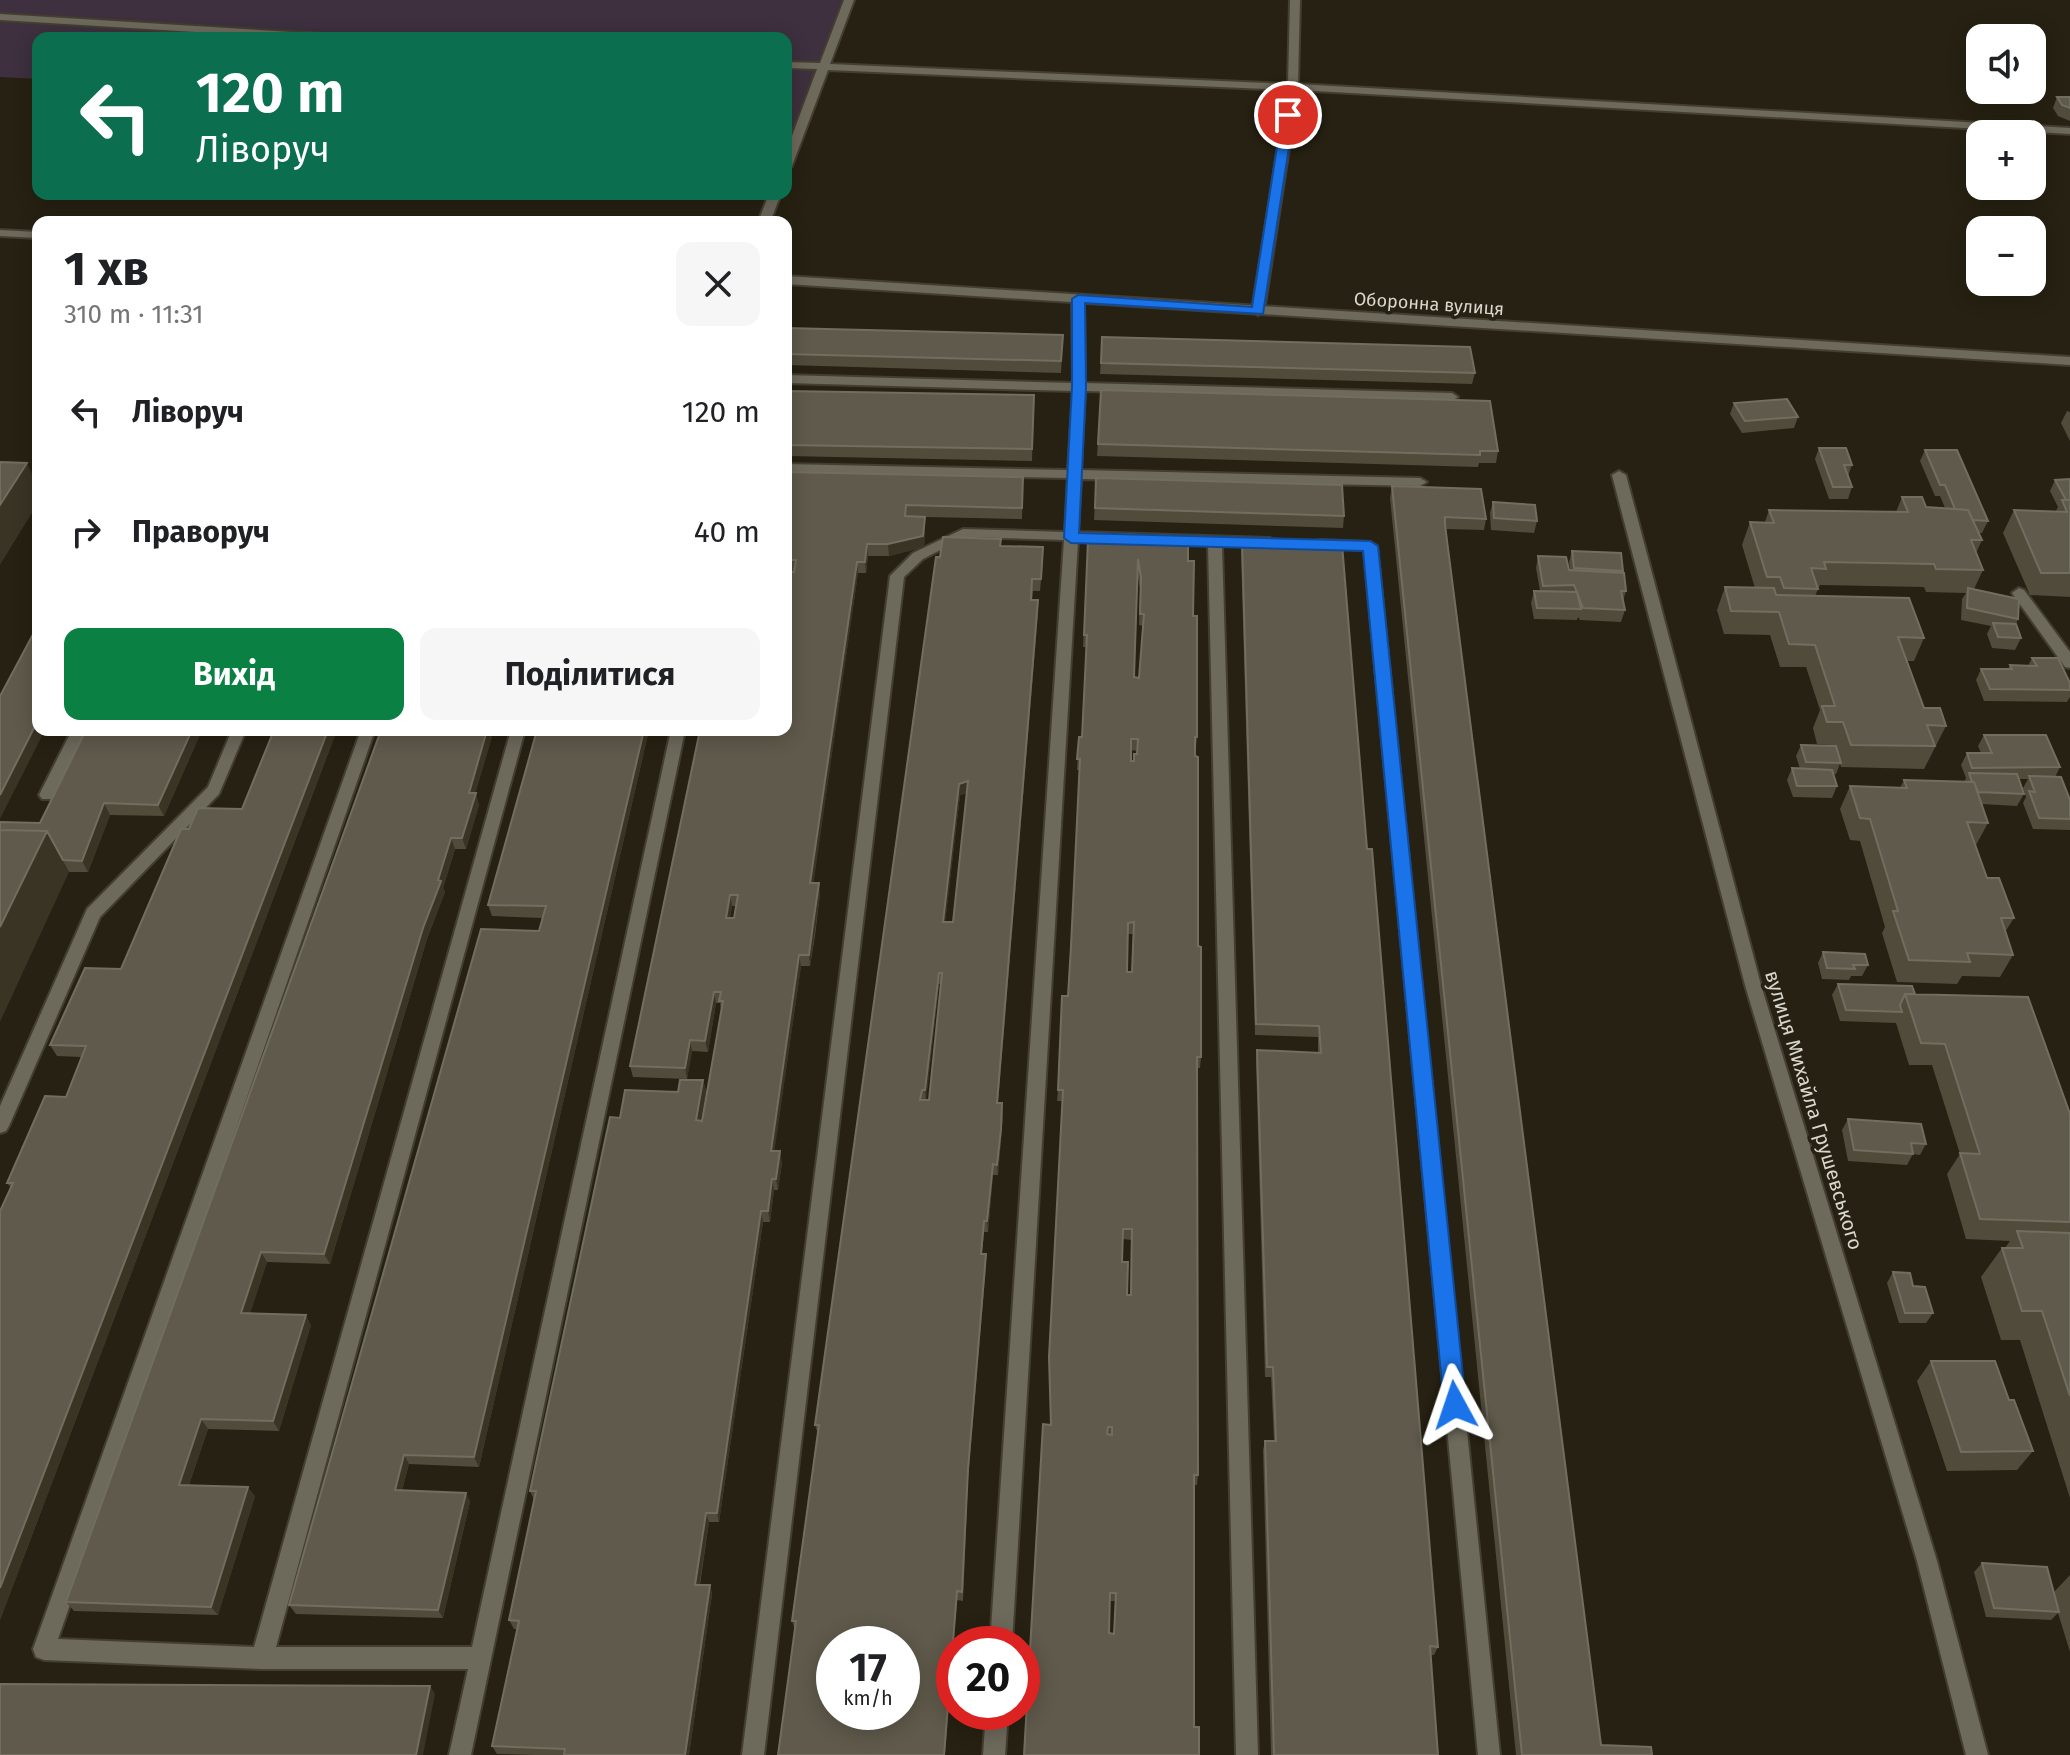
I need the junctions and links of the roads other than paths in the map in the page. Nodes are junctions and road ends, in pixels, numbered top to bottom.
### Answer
1 (849, 0) edge
2 (1295, 0) edge
3 (0, 17) edge
4 (244, 32) edge
5 (792, 65) edge
6 (825, 68) junction
7 (1293, 87) junction
8 (2070, 131) edge
9 (792, 151) edge
10 (0, 233) edge
11 (32, 235) edge
12 (792, 280) edge
13 (1078, 299) junction
14 (1258, 311) junction
15 (2070, 361) edge
16 (792, 379) edge
17 (1079, 387) junction
18 (1452, 397) edge
19 (792, 468) edge
20 (1074, 472) junction
21 (1619, 475) dead end
22 (1420, 482) dead end
23 (1071, 538) junction
24 (1215, 540) junction
25 (2019, 593) dead end
26 (2070, 663) edge
27 (76, 736) edge
28 (236, 736) edge
29 (366, 736) edge
30 (516, 736) edge
31 (677, 736) edge
32 (47, 795) dead end
33 (0, 1126) edge
34 (1002, 1626) edge
35 (262, 1658) junction
36 (481, 1658) junction
37 (996, 1730) edge
38 (460, 1755) edge
39 (753, 1755) edge
40 (994, 1755) edge
41 (1247, 1755) edge
42 (1489, 1755) edge
43 (1977, 1755) edge

1 - 6 street
2 - 7 street
3 - 4 street
5 - 6 street
6 - 7 street
6 - 9 street
7 - 8 street
7 - 14 street
10 - 11 street
12 - 13 street, Оборонна вулиця
13 - 14 street, Оборонна вулиця
13 - 17 street
14 - 15 street, Оборонна вулиця
16 - 17 street
17 - 18 street
17 - 20 street
19 - 20 street
20 - 22 street
20 - 23 street
21 - 43 street, вулиця Михайла Грушевського
23 - 24 street
23 - 34 street
23 - 39 street
24 - 41 street
24 - 42 street
25 - 26 street
27 - 32 street
28 - 33 street
29 - 35 street
30 - 35 street
31 - 36 street
35 - 36 street
36 - 38 street
37 - 40 street

